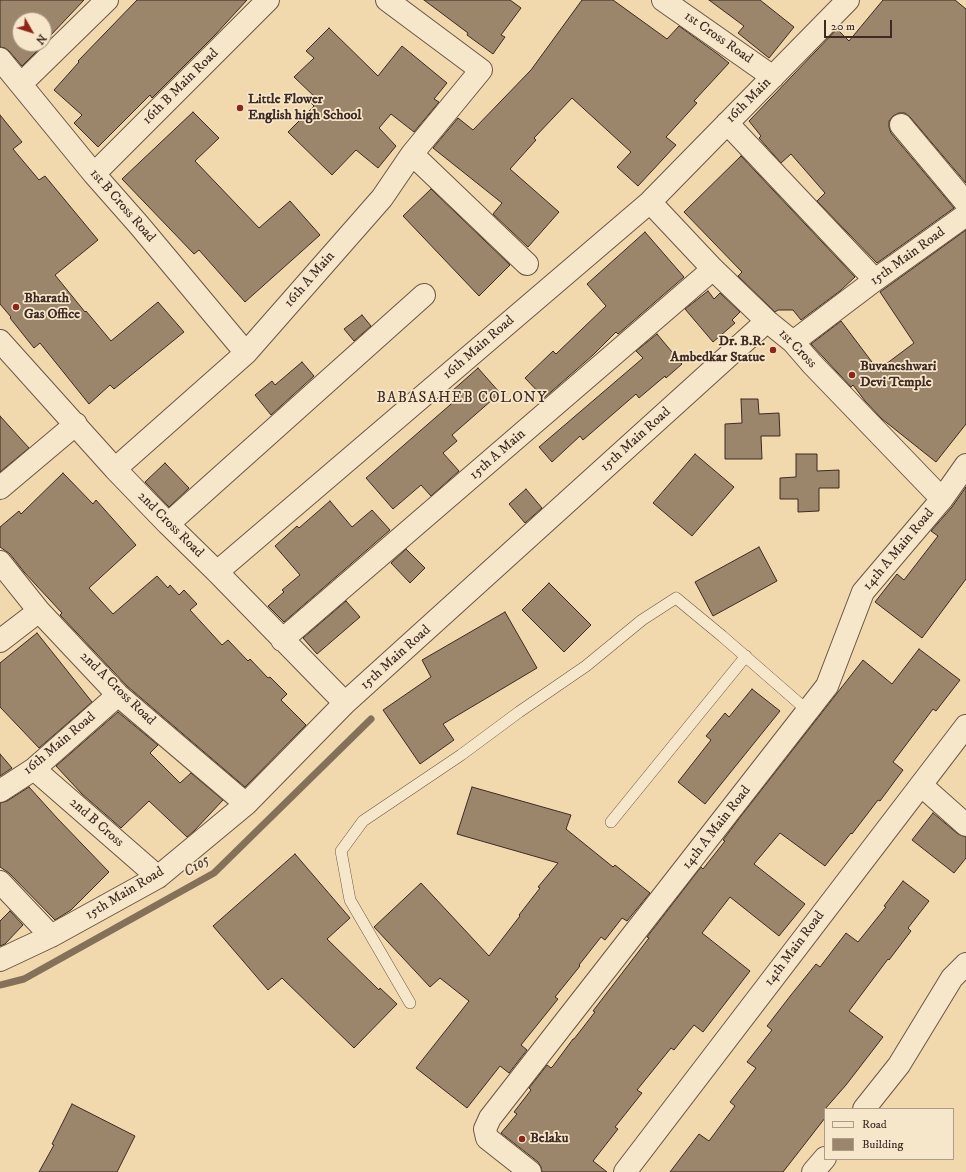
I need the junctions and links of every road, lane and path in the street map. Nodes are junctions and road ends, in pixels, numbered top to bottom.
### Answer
1 (107, 0) edge
2 (268, 0) edge
3 (387, 0) edge
4 (664, 0) edge
5 (848, 0) edge
6 (0, 59) edge
7 (773, 77) junction
8 (21, 84) junction
9 (727, 123) junction
10 (902, 125) dead end
11 (412, 154) junction
12 (94, 174) junction
13 (650, 202) junction
14 (966, 203) edge
15 (966, 215) edge
16 (527, 264) dead end
17 (713, 269) junction
18 (875, 280) junction
19 (424, 295) dead end
20 (768, 320) junction
21 (0, 341) edge
22 (793, 342) junction
23 (246, 352) junction
24 (76, 424) junction
25 (966, 465) edge
26 (115, 469) junction
27 (0, 488) edge
28 (942, 499) junction
29 (168, 524) junction
30 (0, 562) edge
31 (217, 572) junction
32 (39, 611) junction
33 (282, 640) junction
34 (0, 641) edge
35 (746, 656) junction
36 (118, 695) junction
37 (345, 704) junction
38 (808, 711) junction
39 (966, 726) edge
40 (34, 769) junction
41 (921, 785) junction
42 (0, 791) edge
43 (246, 804) junction
44 (611, 822) dead end
45 (966, 825) edge
46 (158, 877) junction
47 (0, 882) edge
48 (51, 936) junction
49 (0, 960) edge
50 (966, 964) edge
51 (410, 1003) dead end
52 (865, 1108) edge
53 (824, 1159) edge
54 (530, 1172) edge
55 (625, 1172) edge
56 (813, 1172) edge

1 - 8 street
2 - 12 street, 16th B Main Road
3 - 11 street, 16th A Main
4 - 7 street, 1st Cross Road
5 - 7 street, 16th Main
6 - 8 street, 1st B Cross Road
7 - 9 street, 16th Main
8 - 12 street, 1st B Cross Road
9 - 13 street, 16th Main
9 - 18 street
10 - 14 street
11 - 16 street
11 - 23 street, 16th A Main
12 - 23 street, 1st B Cross Road
13 - 17 street, 1st Cross
13 - 31 street, 16th Main Road
15 - 18 street, 15th Main Road
17 - 20 street, 1st Cross
17 - 33 street, 15th A Main
18 - 22 street, 15th Main Road
19 - 29 street
20 - 22 street, 1st Cross
20 - 37 street, 15th Main Road
21 - 24 street, 2nd Cross Road
22 - 28 street, 1st Cross
23 - 26 street, 16th A Main
24 - 26 street, 2nd Cross Road
24 - 27 street
25 - 28 street, 14th A Main Road
26 - 29 street, 2nd Cross Road
28 - 38 street, 14th A Main Road
29 - 31 street, 2nd Cross Road
30 - 32 street, 2nd A Cross Road
31 - 33 street, 2nd Cross Road
32 - 34 street
32 - 36 street, 2nd A Cross Road
33 - 37 street, 2nd Cross Road
35 - 38 lane
35 - 44 lane
35 - 51 lane
36 - 40 street, 16th Main Road
36 - 43 street, 2nd A Cross Road
37 - 43 street, 15th Main Road
38 - 54 street, 14th A Main Road
39 - 41 street, 14th Main Road
40 - 42 street, 16th Main Road
40 - 46 street, 2nd B Cross
41 - 45 street
41 - 55 street, 14th Main Road
43 - 46 street, 15th Main Road
46 - 48 street, 15th Main Road
47 - 48 street
48 - 49 street, 15th Main Road
50 - 52 street
53 - 56 street

